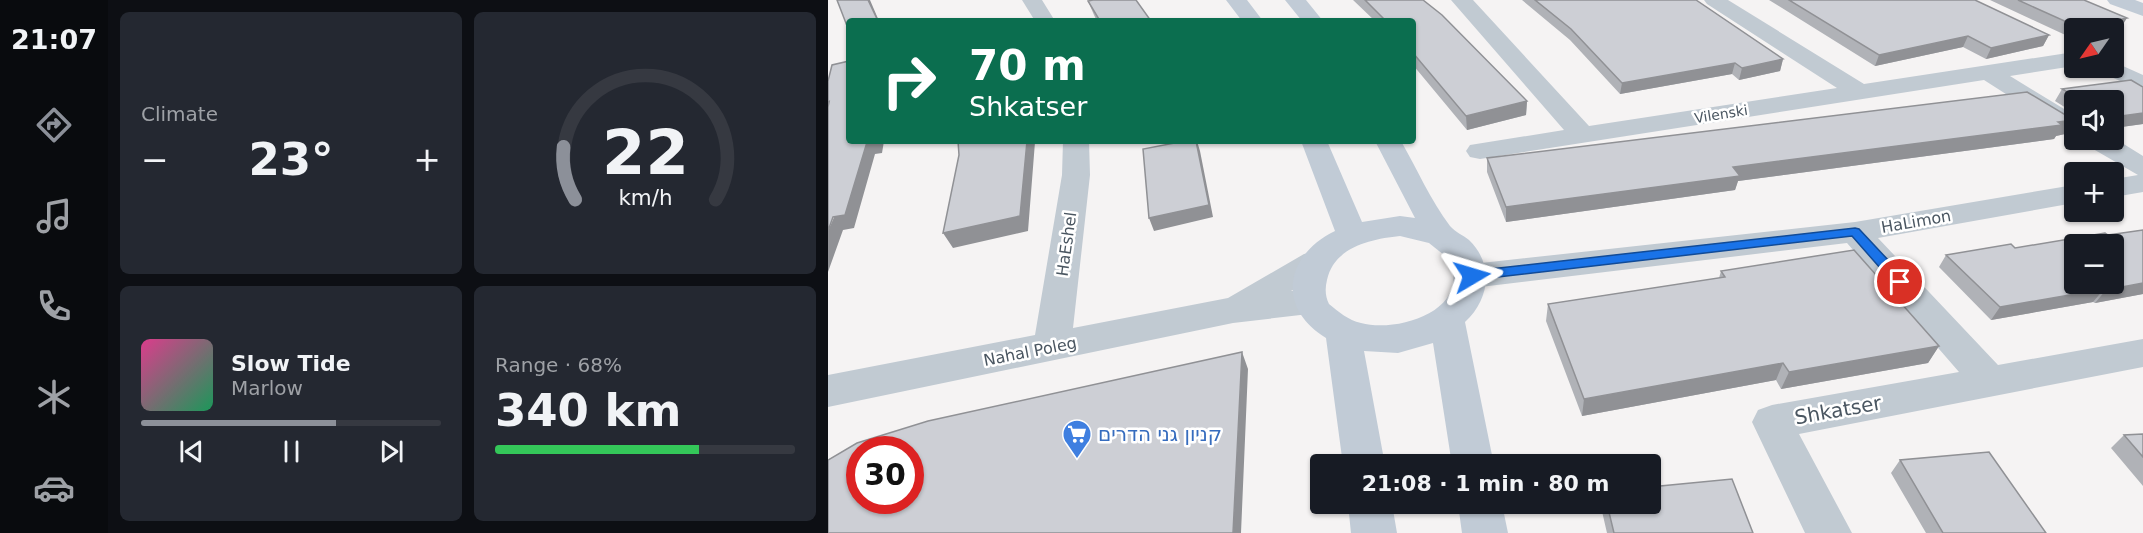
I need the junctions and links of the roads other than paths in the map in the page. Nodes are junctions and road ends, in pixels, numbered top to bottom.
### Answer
1 (1032, 0) edge
2 (1236, 0) edge
3 (1295, 0) edge
4 (1461, 0) edge
5 (1714, 0) edge
6 (2117, 0) edge
7 (2143, 10) edge
8 (1043, 18) edge
9 (1251, 18) edge
10 (1310, 18) edge
11 (2054, 40) dead end
12 (2064, 45) edge
13 (2064, 60) edge
14 (1987, 72) junction
15 (2124, 75) edge
16 (2143, 84) edge
17 (1860, 92) junction
18 (2064, 120) edge
19 (1583, 135) junction
20 (1076, 144) edge
21 (1315, 144) edge
22 (1390, 144) edge
23 (2113, 150) edge
24 (1479, 151) dead end
25 (2143, 168) edge
26 (2143, 183) edge
27 (2124, 186) edge
28 (2064, 196) edge
29 (1855, 232) junction
30 (1439, 234) junction
31 (1353, 235) junction
32 (1316, 262) junction
33 (1472, 276) junction
34 (1310, 302) junction
35 (1233, 310) junction
36 (1447, 320) junction
37 (1343, 333) junction
38 (1052, 346) junction
39 (2143, 353) edge
40 (1991, 382) junction
41 (828, 391) edge
42 (1362, 454) edge
43 (1471, 454) edge
44 (1371, 514) edge
45 (1482, 514) edge
46 (1374, 533) edge
47 (1485, 533) edge
48 (1829, 533) edge

1 - 8 street
2 - 9 street
3 - 10 street
4 - 19 street
5 - 17 street
6 - 7 street
11 - 12 street
13 - 14 street, Vilenski
14 - 17 street, Vilenski
14 - 18 street
15 - 16 street
17 - 19 street, Vilenski
19 - 24 street, Vilenski
20 - 38 street, HaEshel
21 - 31 street
22 - 30 street
23 - 25 street
26 - 27 street
28 - 29 street, HaLimon
29 - 33 street, HaLimon
29 - 40 street
30 - 31 street
30 - 33 street
31 - 32 street
32 - 34 street
32 - 35 street, Nahal Poleg
33 - 36 street
34 - 35 street, Nahal Poleg
34 - 37 street
35 - 38 street, Nahal Poleg
36 - 37 street
36 - 43 street
37 - 42 street
38 - 41 street, Nahal Poleg
39 - 40 street, Shkatser
40 - 48 street, Shkatser
44 - 46 street
45 - 47 street

